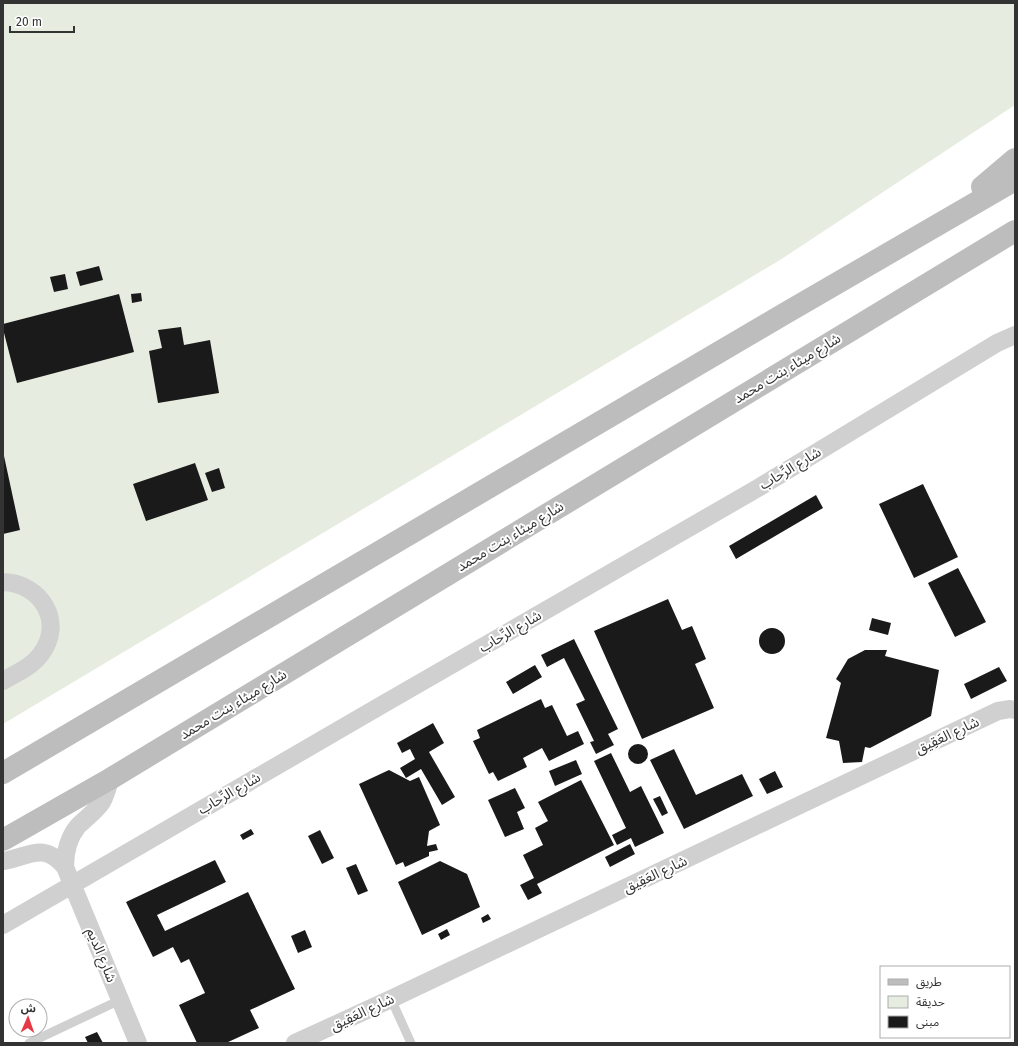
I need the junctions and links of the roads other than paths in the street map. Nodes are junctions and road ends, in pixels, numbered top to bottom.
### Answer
1 (1015, 159) edge
2 (1015, 180) edge
3 (945, 220) junction
4 (1015, 231) edge
5 (1015, 247) edge
6 (962, 262) junction
7 (1015, 335) edge
8 (3, 582) edge
9 (3, 681) edge
10 (1015, 710) edge
11 (3, 773) edge
12 (110, 779) junction
13 (3, 840) edge
14 (3, 861) edge
15 (65, 867) junction
16 (73, 884) junction
17 (3, 925) edge
18 (391, 999) junction
19 (120, 1000) junction
20 (29, 1043) edge
21 (138, 1043) edge
22 (295, 1043) edge
23 (411, 1043) edge

1 - 3 main road
2 - 3 main road
3 - 11 main road
4 - 6 main road, شارع ميثاء بنت محمد
5 - 6 main road
6 - 12 main road, شارع ميثاء بنت محمد
7 - 16 street, شارع الرِّحاب
8 - 9 street
10 - 18 street, شارع العَقِيق
12 - 13 main road, شارع ميثاء بنت محمد
12 - 15 street
14 - 15 street, شارع الديم
15 - 16 street, شارع الديم
16 - 17 street, شارع الرِّحاب
16 - 19 street, شارع الديم
18 - 22 street, شارع العَقِيق
18 - 23 lane
19 - 20 lane
19 - 21 street, شارع الديم

